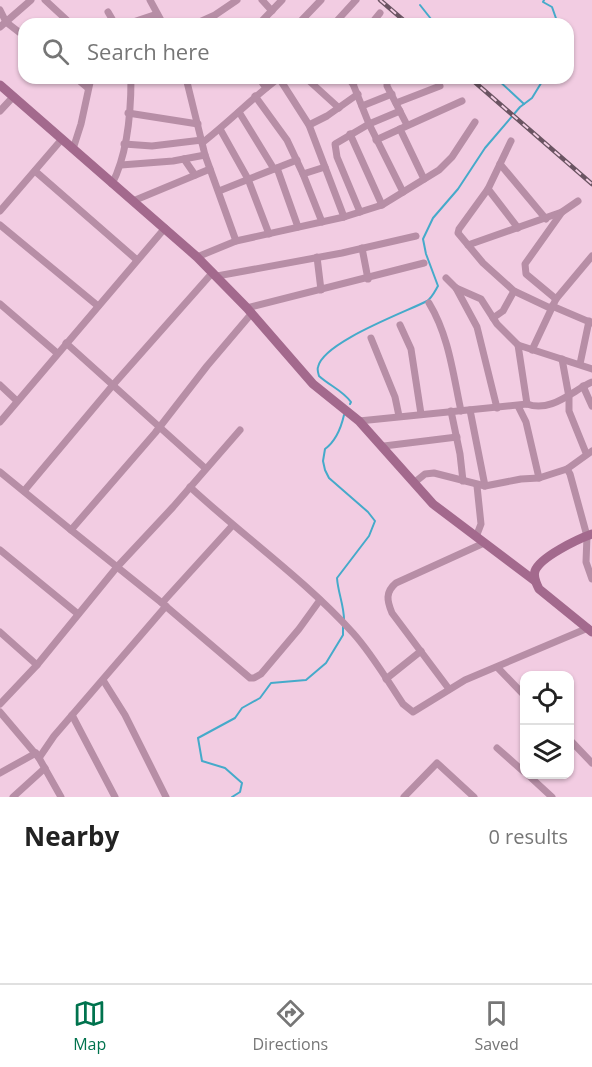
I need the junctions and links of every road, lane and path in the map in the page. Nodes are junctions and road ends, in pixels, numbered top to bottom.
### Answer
1 (31, 0) edge
2 (45, 0) edge
3 (150, 0) edge
4 (237, 0) edge
5 (262, 0) edge
6 (282, 0) edge
7 (321, 0) edge
8 (356, 0) edge
9 (0, 10) edge
10 (272, 11) junction
11 (108, 12) dead end
12 (380, 13) dead end
13 (158, 14) junction
14 (64, 18) edge
15 (112, 18) edge
16 (146, 18) edge
17 (160, 18) edge
18 (208, 18) edge
19 (265, 18) edge
20 (304, 18) edge
21 (340, 18) edge
22 (376, 18) edge
23 (3, 24) edge
24 (18, 33) edge
25 (83, 84) edge
26 (89, 84) edge
27 (130, 84) edge
28 (188, 84) edge
29 (263, 84) edge
30 (271, 84) edge
31 (283, 84) edge
32 (313, 84) edge
33 (354, 84) edge
34 (388, 84) edge
35 (0, 85) edge
36 (440, 86) dead end
37 (88, 88) junction
38 (266, 88) junction
39 (358, 94) junction
40 (392, 94) junction
41 (255, 96) junction
42 (13, 97) junction
43 (462, 101) dead end
44 (396, 103) junction
45 (362, 106) junction
46 (339, 108) junction
47 (0, 111) edge
48 (400, 111) junction
49 (128, 112) junction
50 (239, 112) junction
51 (475, 122) dead end
52 (198, 124) junction
53 (369, 124) junction
54 (309, 125) junction
55 (403, 127) junction
56 (220, 129) junction
57 (350, 134) junction
58 (62, 139) junction
59 (376, 140) junction
60 (511, 141) dead end
61 (202, 142) junction
62 (124, 144) junction
63 (73, 149) junction
64 (205, 155) junction
65 (184, 159) junction
66 (297, 160) junction
67 (500, 164) junction
68 (121, 165) junction
69 (325, 167) junction
70 (210, 169) junction
71 (275, 169) junction
72 (35, 171) junction
73 (303, 174) junction
74 (195, 175) junction
75 (248, 179) junction
76 (424, 179) junction
77 (112, 184) junction
78 (488, 189) junction
79 (219, 191) junction
80 (402, 192) junction
81 (133, 201) junction
82 (578, 201) dead end
83 (382, 205) junction
84 (0, 212) edge
85 (360, 212) junction
86 (562, 212) junction
87 (344, 217) junction
88 (546, 219) junction
89 (322, 222) junction
90 (0, 225) edge
91 (298, 227) junction
92 (165, 228) junction
93 (518, 228) junction
94 (269, 234) junction
95 (416, 236) dead end
96 (236, 241) junction
97 (468, 245) junction
98 (362, 248) junction
99 (197, 256) junction
100 (317, 257) junction
101 (137, 260) junction
102 (591, 261) edge
103 (424, 263) dead end
104 (215, 274) junction
105 (446, 278) dead end
106 (368, 279) junction
107 (456, 288) junction
108 (321, 290) junction
109 (514, 291) junction
110 (429, 303) dead end
111 (0, 304) edge
112 (553, 304) junction
113 (98, 306) junction
114 (249, 311) junction
115 (493, 318) junction
116 (590, 322) edge
117 (400, 325) dead end
118 (370, 338) dead end
119 (66, 343) junction
120 (518, 345) junction
121 (532, 350) junction
122 (57, 353) junction
123 (562, 359) junction
124 (579, 364) junction
125 (592, 369) edge
126 (592, 382) edge
127 (113, 385) junction
128 (0, 386) edge
129 (583, 387) junction
130 (569, 397) junction
131 (17, 401) junction
132 (527, 404) junction
133 (518, 406) junction
134 (592, 406) edge
135 (497, 408) junction
136 (470, 410) junction
137 (451, 411) junction
138 (461, 411) junction
139 (421, 414) junction
140 (399, 416) junction
141 (359, 421) junction
142 (0, 422) edge
143 (161, 427) junction
144 (240, 430) dead end
145 (457, 437) junction
146 (384, 446) junction
147 (589, 452) edge
148 (205, 468) junction
149 (567, 469) junction
150 (0, 472) edge
151 (539, 478) junction
152 (463, 481) junction
153 (415, 482) junction
154 (481, 486) junction
155 (190, 487) junction
156 (24, 491) junction
157 (232, 526) junction
158 (71, 530) junction
159 (589, 535) edge
160 (480, 540) junction
161 (0, 550) edge
162 (589, 562) edge
163 (117, 567) junction
164 (592, 579) edge
165 (535, 581) junction
166 (320, 600) junction
167 (164, 604) junction
168 (78, 614) junction
169 (589, 626) edge
170 (0, 632) edge
171 (421, 651) junction
172 (36, 665) junction
173 (498, 668) junction
174 (386, 679) junction
175 (103, 680) junction
176 (449, 689) junction
177 (520, 690) edge
178 (0, 704) edge
179 (0, 712) edge
180 (72, 715) junction
181 (574, 744) edge
182 (497, 748) dead end
183 (38, 756) junction
184 (592, 762) edge
185 (45, 768) junction
186 (520, 768) edge
187 (0, 773) edge
188 (532, 779) edge
189 (13, 797) edge
190 (61, 797) edge
191 (115, 797) edge
192 (166, 797) edge
193 (404, 797) edge
194 (474, 797) edge
195 (552, 797) edge

1 - 23 street
2 - 14 street
3 - 13 street
4 - 18 street
5 - 10 street
6 - 10 street
7 - 20 street
8 - 21 street
9 - 23 street
10 - 19 street
11 - 15 street
12 - 22 street
13 - 16 street
13 - 17 street
23 - 24 street
25 - 37 street
26 - 37 street
27 - 49 street
28 - 52 street
29 - 38 street
30 - 38 street
31 - 54 street
32 - 46 street
33 - 39 street
34 - 40 street
35 - 42 street
36 - 44 street
37 - 63 street
38 - 41 street
39 - 45 street
39 - 46 street
40 - 44 street
40 - 45 street
41 - 50 street
41 - 66 street
42 - 47 street
42 - 58 street
43 - 55 street
44 - 48 street
45 - 53 street
46 - 54 street
48 - 53 street
48 - 55 street
49 - 52 street
49 - 62 street
50 - 56 street
50 - 71 street
51 - 76 street
52 - 61 street
53 - 57 street
53 - 59 street
54 - 69 street
55 - 59 street
55 - 76 street
56 - 61 street
56 - 75 street
57 - 83 street
57 - 85 street
58 - 63 street
58 - 72 street
59 - 80 street
60 - 67 street
61 - 62 street
61 - 64 street
62 - 68 street
63 - 77 street
64 - 65 street
64 - 70 street
65 - 68 street
65 - 74 street
66 - 71 street
66 - 73 street
67 - 78 street
67 - 88 street
68 - 77 street
69 - 73 street
69 - 87 street
70 - 74 street
70 - 79 street
71 - 75 street
71 - 91 street
72 - 84 street
72 - 101 street
73 - 89 street
74 - 81 street
75 - 79 street
75 - 94 street
76 - 80 street
77 - 81 street
78 - 93 street
78 - 97 street
79 - 96 street
80 - 83 street
81 - 92 street
82 - 86 street
83 - 85 street
85 - 87 street
86 - 88 street
86 - 112 street
87 - 89 street
88 - 93 street
89 - 91 street
90 - 113 street
91 - 94 street
92 - 99 street
92 - 101 street
93 - 97 street
94 - 96 street
95 - 98 street
96 - 99 street
97 - 109 street
98 - 100 street
98 - 106 street
99 - 104 street
100 - 104 street
100 - 108 street
101 - 113 street
102 - 112 street
103 - 106 street
104 - 114 street
104 - 127 street
105 - 107 street
106 - 108 street
107 - 115 street
107 - 135 street
108 - 114 street
109 - 112 street
109 - 115 street
110 - 138 street
111 - 122 street
112 - 116 street
112 - 121 street
113 - 119 street
114 - 141 street
114 - 143 street
115 - 120 street
116 - 124 street
117 - 139 street
118 - 140 street
119 - 122 street
119 - 127 street
120 - 121 street
120 - 132 street
121 - 123 street
122 - 131 street
123 - 124 street
123 - 130 street
124 - 125 street
126 - 129 street
127 - 143 street
127 - 156 street
128 - 131 street
129 - 130 street
129 - 134 street
130 - 132 street
130 - 147 street
131 - 142 street
132 - 133 street
133 - 135 street
133 - 151 street
135 - 136 street
136 - 138 street
136 - 154 street
137 - 138 street
137 - 139 street
137 - 145 street
139 - 140 street
140 - 141 street
141 - 146 street
143 - 148 street
143 - 158 street
144 - 148 street
145 - 146 street
145 - 152 street
146 - 153 street
147 - 149 street
148 - 155 street
149 - 151 street
149 - 159 street
150 - 156 street
151 - 154 street
152 - 153 street
152 - 154 street
153 - 160 street
154 - 160 street
155 - 157 street
155 - 163 street
156 - 158 street
157 - 166 street
157 - 167 street
158 - 163 street
159 - 162 street
159 - 165 street
160 - 165 street
160 - 171 street
161 - 168 street
162 - 164 street
163 - 167 street
163 - 168 street
165 - 169 street
166 - 167 street
166 - 174 street
167 - 175 street
168 - 172 street
169 - 173 street
170 - 172 street
171 - 174 street
171 - 176 street
172 - 178 street
173 - 176 street
173 - 177 street
174 - 176 street
175 - 180 street
175 - 192 street
179 - 183 street
180 - 183 street
180 - 191 street
181 - 184 street
182 - 186 street
183 - 185 street
183 - 187 street
185 - 189 street
185 - 190 street
188 - 195 street
193 - 194 street

